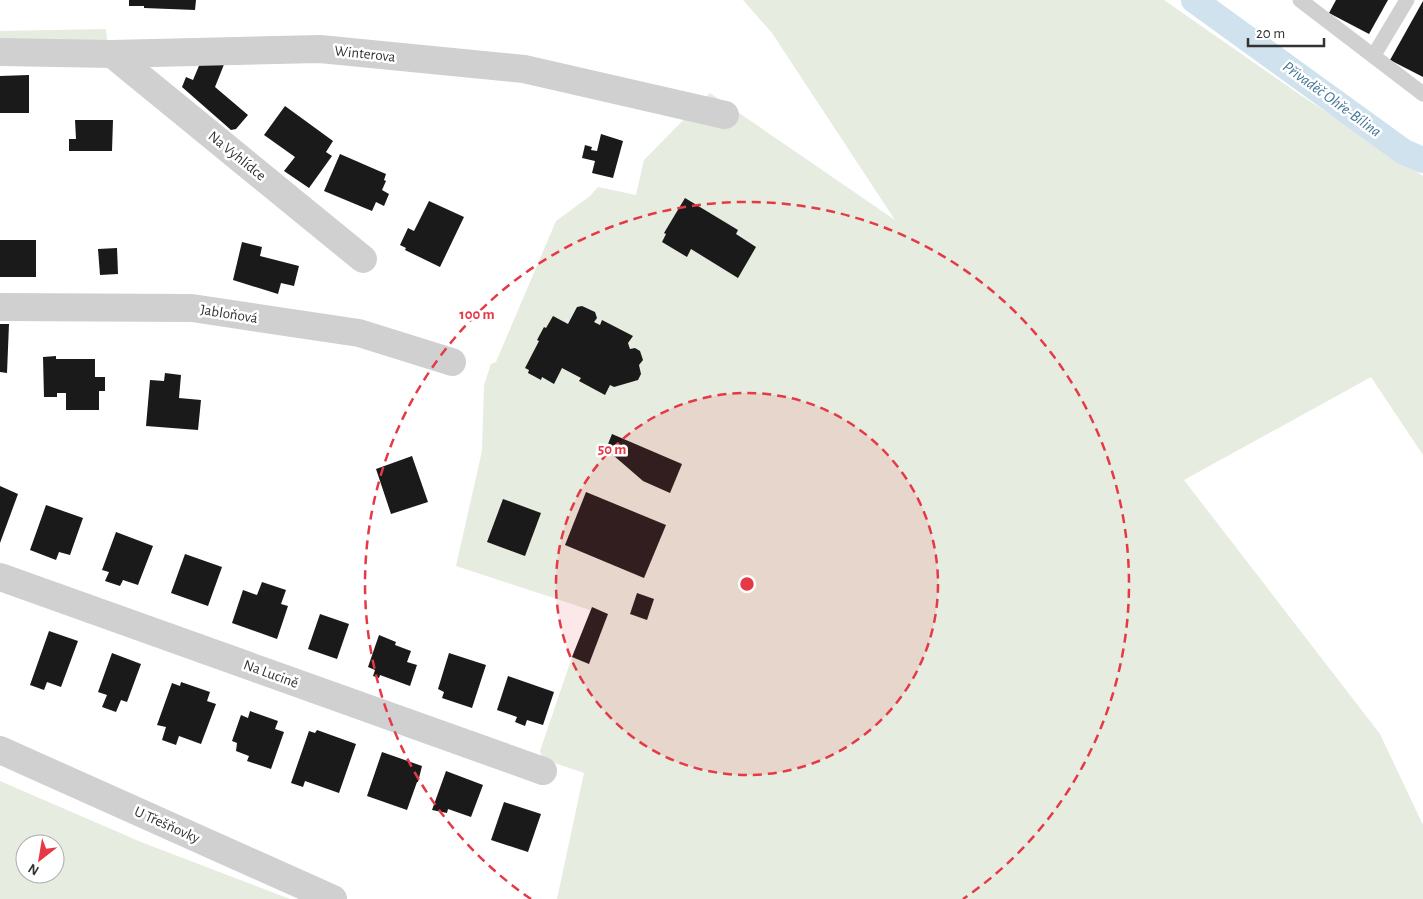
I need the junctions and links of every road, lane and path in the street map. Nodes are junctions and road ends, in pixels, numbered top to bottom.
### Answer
1 (1300, 0) edge
2 (1407, 0) edge
3 (1316, 5) edge
4 (0, 52) edge
5 (112, 54) junction
6 (1374, 55) junction
7 (1423, 94) edge
8 (724, 115) dead end
9 (363, 259) dead end
10 (0, 307) edge
11 (452, 362) dead end
12 (0, 577) edge
13 (0, 750) edge
14 (543, 771) dead end
15 (333, 899) edge

1 - 3 lane
2 - 6 lane
3 - 6 lane
4 - 5 street, Winterova
5 - 8 street, Winterova
5 - 9 street, Na Vyhlídce
6 - 7 lane
10 - 11 street, Jabloňová
12 - 14 street, Na Lucině
13 - 15 street, U Třešňovky

